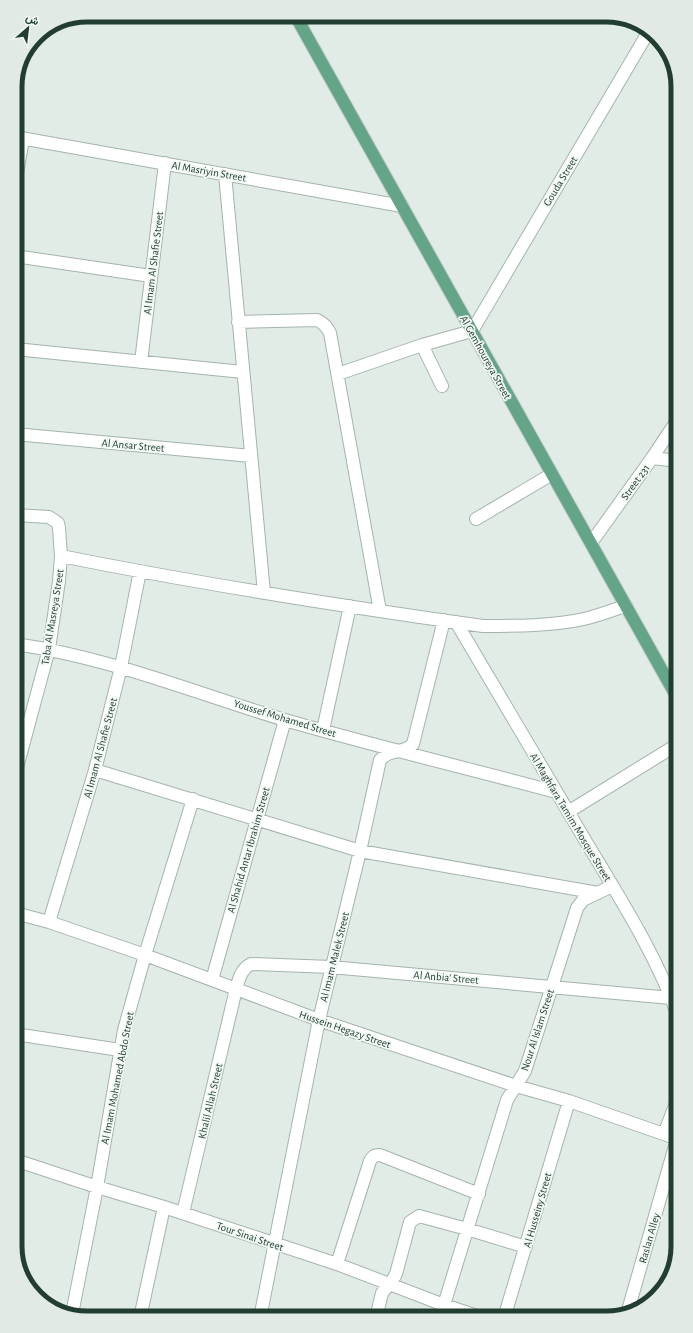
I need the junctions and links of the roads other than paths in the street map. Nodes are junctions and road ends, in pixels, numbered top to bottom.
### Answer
1 (299, 22) edge
2 (646, 36) edge
3 (22, 139) edge
4 (165, 163) junction
5 (225, 174) junction
6 (402, 206) junction
7 (22, 257) edge
8 (151, 276) junction
9 (238, 322) junction
10 (472, 331) junction
11 (422, 346) junction
12 (22, 350) edge
13 (141, 362) junction
14 (243, 372) junction
15 (338, 374) junction
16 (442, 386) dead end
17 (671, 430) edge
18 (22, 435) edge
19 (251, 456) junction
20 (652, 458) junction
21 (671, 460) edge
22 (552, 474) junction
23 (22, 515) edge
24 (476, 519) dead end
25 (591, 543) junction
26 (61, 556) junction
27 (140, 571) junction
28 (264, 593) junction
29 (350, 606) junction
30 (626, 606) junction
31 (380, 611) junction
32 (450, 621) junction
33 (22, 645) edge
34 (49, 649) junction
35 (121, 667) junction
36 (671, 680) edge
37 (285, 720) junction
38 (323, 730) junction
39 (671, 748) edge
40 (22, 749) edge
41 (399, 750) junction
42 (95, 770) junction
43 (556, 792) junction
44 (193, 799) junction
45 (568, 812) junction
46 (257, 820) junction
47 (360, 851) junction
48 (612, 886) junction
49 (598, 893) junction
50 (22, 915) edge
51 (49, 922) junction
52 (145, 954) junction
53 (331, 967) junction
54 (212, 980) junction
55 (552, 986) junction
56 (236, 989) junction
57 (671, 998) joint
58 (319, 1020) junction
59 (22, 1035) edge
60 (120, 1050) junction
61 (516, 1086) junction
62 (569, 1101) junction
63 (671, 1116) edge
64 (664, 1134) junction
65 (671, 1136) edge
66 (22, 1162) edge
67 (671, 1163) edge
68 (97, 1187) junction
69 (479, 1194) junction
70 (164, 1207) junction
71 (183, 1213) junction
72 (467, 1229) junction
73 (275, 1244) junction
74 (526, 1247) junction
75 (337, 1264) junction
76 (389, 1285) junction
77 (444, 1305) junction
78 (629, 1307) edge
79 (73, 1310) edge
80 (142, 1311) edge
81 (261, 1311) edge
82 (378, 1311) edge
83 (458, 1311) edge
84 (506, 1311) edge

1 - 6 main road, Al Gemhoureya Street
2 - 10 street, Gouda Street
3 - 4 street, Al Masriyin Street
4 - 5 street, Al Masriyin Street
4 - 8 street, Al Imam Al Shafie Street
5 - 6 street, Al Masriyin Street
5 - 9 street
6 - 10 main road, Al Gemhoureya Street
7 - 8 street
8 - 13 street, Al Imam Al Shafie Street
9 - 14 street
9 - 15 street
10 - 11 street
10 - 22 main road, Al Gemhoureya Street
11 - 15 street
11 - 16 street
12 - 13 street
13 - 14 street
14 - 19 street
15 - 31 street
17 - 20 street, Street 231
18 - 19 street, Al Ansar Street
19 - 28 street
20 - 21 street
20 - 25 street, Street 231
22 - 24 street
22 - 25 main road, Al Gemhoureya Street
23 - 26 street, Taba Al Masreya Street
25 - 30 main road, Al Gemhoureya Street
26 - 27 street
26 - 34 street, Taba Al Masreya Street
27 - 28 street
27 - 35 street, Al Imam Al Shafie Street
28 - 29 street
29 - 31 street
29 - 38 street
30 - 32 street
30 - 36 main road, Al Gemhoureya Street
31 - 32 street
32 - 41 street, Al Imam Malek Street
32 - 43 street, Al Maghfara Tamim Mosque Street
33 - 34 street, Youssef Mohamed Street
34 - 35 street, Youssef Mohamed Street
34 - 40 street, Taba Al Masreya Street
35 - 37 street, Youssef Mohamed Street
35 - 42 street, Al Imam Al Shafie Street
37 - 38 street, Youssef Mohamed Street
37 - 46 street, Al Shahid Antar Ibrahim Street
38 - 41 street, Youssef Mohamed Street
39 - 45 street
41 - 43 street, Youssef Mohamed Street
41 - 47 street, Al Imam Malek Street
42 - 44 street
42 - 51 street, Al Imam Al Shafie Street
43 - 45 street, Al Maghfara Tamim Mosque Street
44 - 46 street
44 - 52 street, Al Imam Mohamed Abdo Street
45 - 48 street, Al Maghfara Tamim Mosque Street
46 - 47 street
46 - 54 street, Al Shahid Antar Ibrahim Street
47 - 49 street
47 - 53 street, Al Imam Malek Street
48 - 49 street, Nour Al Islam Street
48 - 57 street, Al Maghfara Tamim Mosque Street
49 - 55 street, Nour Al Islam Street
50 - 51 street, Hussein Hegazy Street
51 - 52 street, Hussein Hegazy Street
52 - 54 street, Hussein Hegazy Street
52 - 60 street, Al Imam Mohamed Abdo Street
53 - 55 street, Al Anbia' Street
53 - 56 street, Al Anbia' Street
53 - 58 street, Al Imam Malek Street
54 - 56 street, Hussein Hegazy Street
55 - 57 street, Al Anbia' Street
55 - 61 street, Nour Al Islam Street
56 - 58 street, Hussein Hegazy Street
56 - 71 street, Khalil Allah Street
58 - 61 street, Hussein Hegazy Street
58 - 73 street, Al Imam Malek Street
59 - 60 street
60 - 68 street, Al Imam Mohamed Abdo Street
61 - 62 street, Hussein Hegazy Street
61 - 69 street, Nour Al Islam Street
62 - 64 street, Hussein Hegazy Street
62 - 74 street, Al Husseiny Street
63 - 64 street
64 - 65 street, Hussein Hegazy Street
66 - 68 street, Tour Sinai Street
67 - 78 street, Raslan Alley
68 - 70 street, Tour Sinai Street
68 - 79 street, Al Imam Mohamed Abdo Street
69 - 72 street, Nour Al Islam Street
69 - 75 street
70 - 71 street, Tour Sinai Street
70 - 80 street
71 - 73 street, Tour Sinai Street
72 - 74 street
72 - 76 street
72 - 77 street, Nour Al Islam Street
73 - 75 street, Tour Sinai Street
73 - 81 street, Al Imam Malek Street
74 - 84 street, Al Husseiny Street
75 - 76 street, Tour Sinai Street
76 - 77 street, Tour Sinai Street
76 - 82 street
77 - 83 street, Tour Sinai Street

